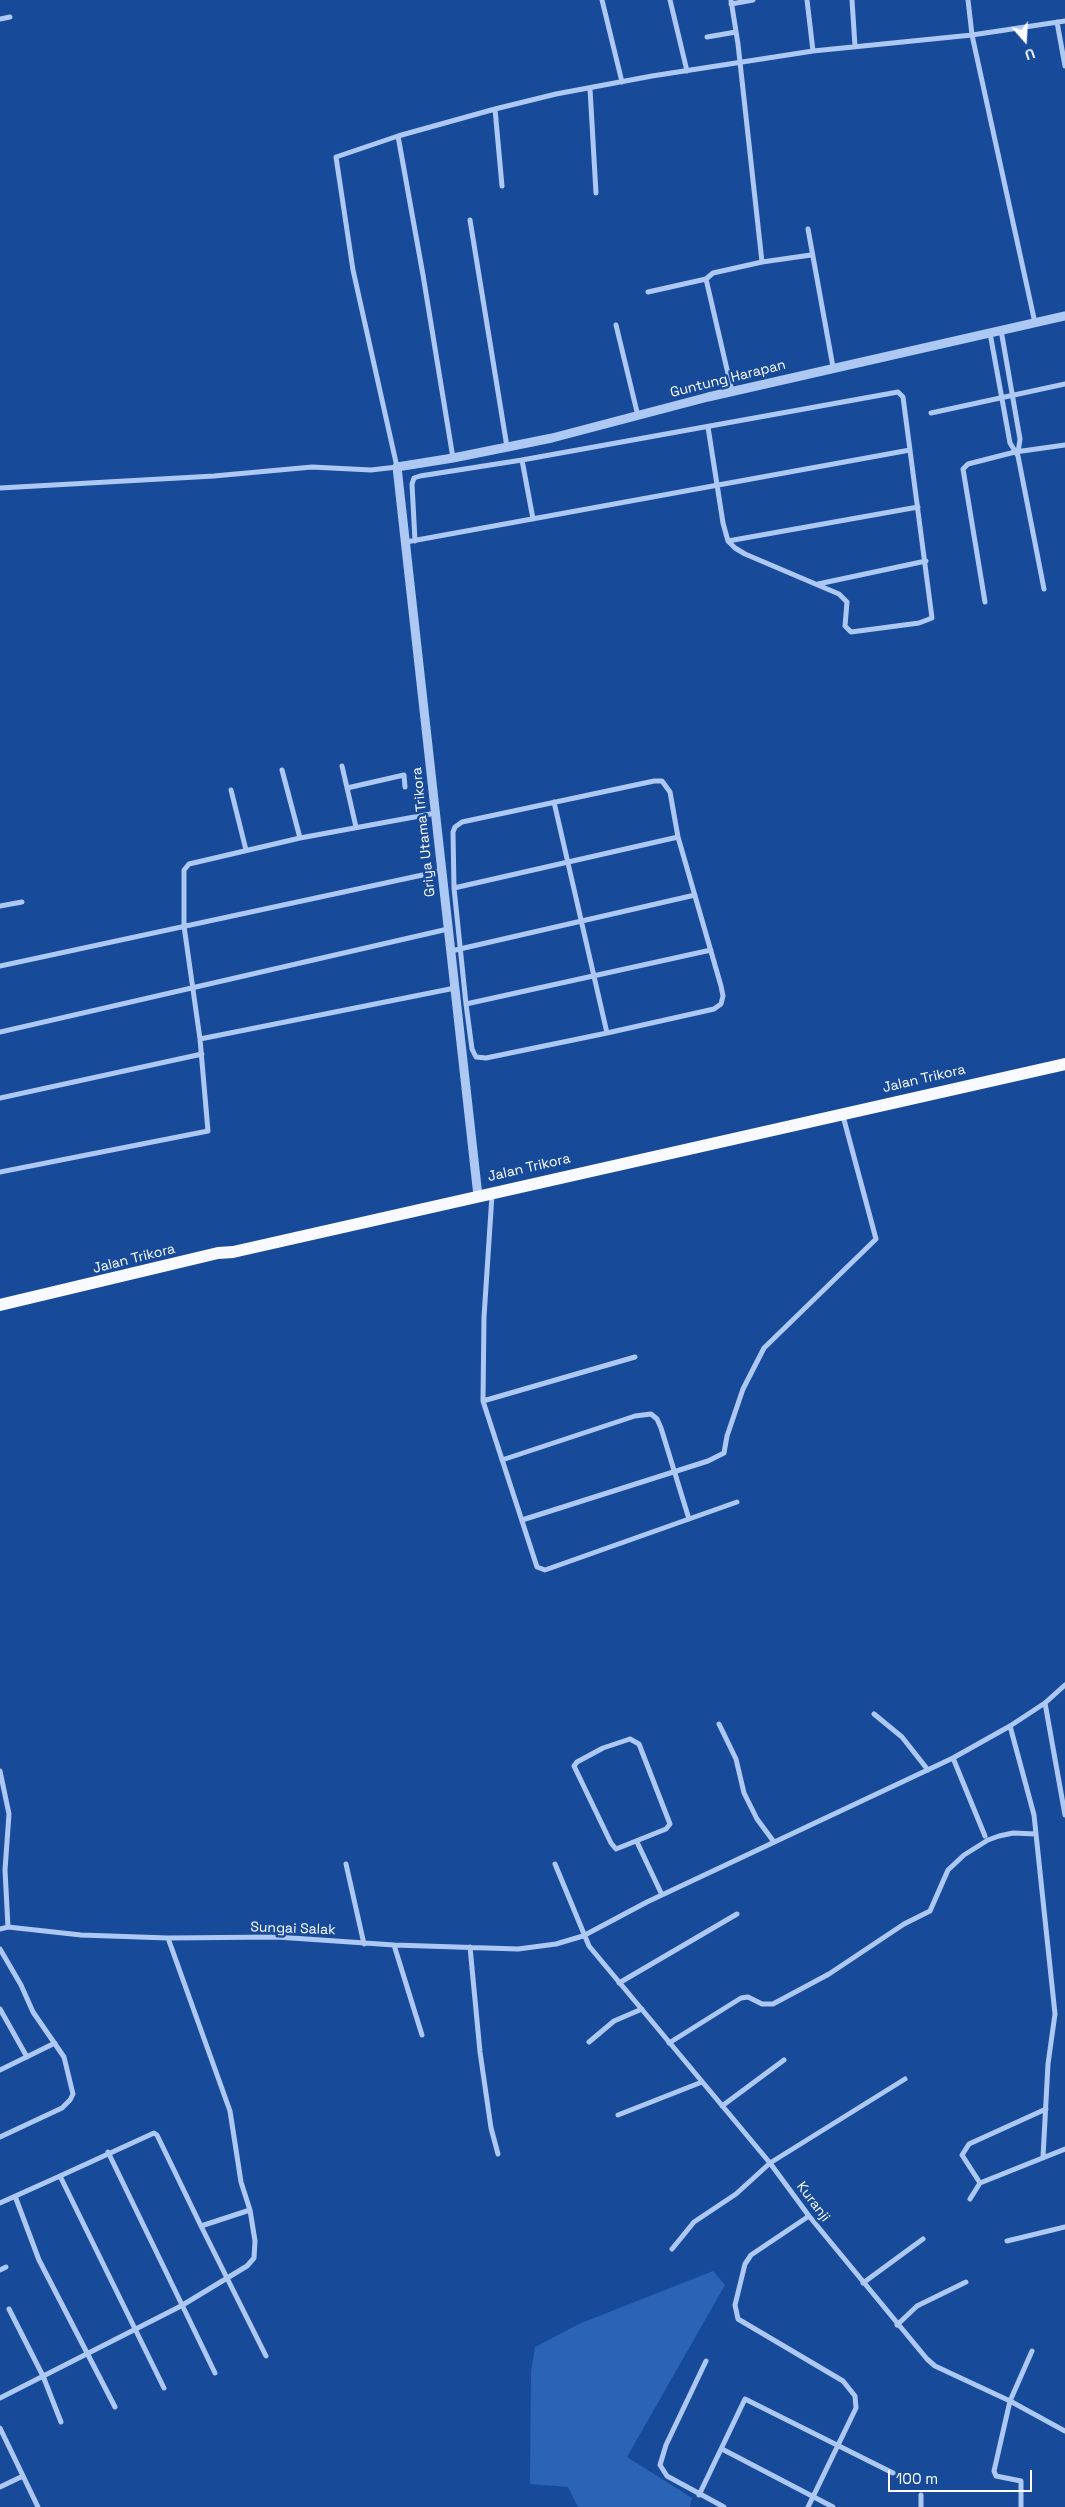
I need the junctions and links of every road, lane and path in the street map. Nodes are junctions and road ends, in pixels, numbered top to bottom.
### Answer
1 (602, 0) edge
2 (670, 0) edge
3 (753, 0) edge
4 (807, 0) edge
5 (852, 0) edge
6 (968, 0) edge
7 (731, 2) edge
8 (10, 17) dead end
9 (0, 19) edge
10 (1065, 21) edge
11 (1057, 22) junction
12 (736, 32) junction
13 (972, 35) junction
14 (707, 37) dead end
15 (855, 46) junction
16 (814, 51) junction
17 (739, 62) junction
18 (1065, 66) edge
19 (687, 71) junction
20 (622, 82) junction
21 (590, 89) junction
22 (495, 109) junction
23 (398, 136) junction
24 (502, 186) dead end
25 (596, 193) dead end
26 (470, 220) dead end
27 (808, 229) dead end
28 (811, 255) junction
29 (762, 262) junction
30 (706, 279) junction
31 (648, 292) dead end
32 (1065, 316) edge
33 (1035, 323) junction
34 (616, 325) dead end
35 (1001, 330) junction
36 (990, 333) junction
37 (833, 367) junction
38 (1065, 384) edge
39 (732, 391) junction
40 (1012, 394) junction
41 (1001, 397) junction
42 (931, 413) dead end
43 (638, 416) junction
44 (708, 427) junction
45 (1065, 445) edge
46 (507, 448) junction
47 (910, 450) junction
48 (1017, 453) junction
49 (454, 458) junction
50 (522, 460) junction
51 (397, 467) junction
52 (717, 485) junction
53 (0, 488) edge
54 (918, 507) junction
55 (533, 519) junction
56 (728, 541) junction
57 (411, 542) junction
58 (926, 561) junction
59 (818, 584) junction
60 (1044, 589) dead end
61 (986, 602) dead end
62 (342, 766) dead end
63 (282, 770) dead end
64 (405, 787) dead end
65 (347, 788) junction
66 (230, 790) dead end
67 (554, 802) junction
68 (436, 813) junction
69 (356, 827) junction
70 (678, 837) junction
71 (300, 838) junction
72 (246, 850) junction
73 (567, 862) junction
74 (441, 871) junction
75 (454, 888) junction
76 (695, 895) junction
77 (22, 902) dead end
78 (0, 906) edge
79 (581, 921) junction
80 (184, 926) junction
81 (448, 929) junction
82 (460, 948) junction
83 (711, 950) junction
84 (451, 951) junction
85 (0, 966) edge
86 (594, 976) junction
87 (192, 986) junction
88 (456, 988) junction
89 (466, 1004) junction
90 (0, 1032) edge
91 (607, 1033) junction
92 (200, 1039) junction
93 (202, 1054) junction
94 (1065, 1064) edge
95 (0, 1098) edge
96 (843, 1113) junction
97 (0, 1172) edge
98 (493, 1192) junction
99 (478, 1196) junction
100 (0, 1302) edge
101 (635, 1357) dead end
102 (483, 1401) junction
103 (502, 1460) junction
104 (674, 1471) junction
105 (737, 1502) dead end
106 (690, 1518) junction
107 (522, 1520) junction
108 (1065, 1685) edge
109 (1045, 1703) junction
110 (874, 1714) dead end
111 (719, 1724) dead end
112 (1010, 1726) junction
113 (953, 1758) junction
114 (928, 1770) junction
115 (0, 1771) edge
116 (1065, 1815) edge
117 (1036, 1834) junction
118 (985, 1836) dead end
119 (637, 1842) junction
120 (774, 1842) junction
121 (346, 1864) dead end
122 (555, 1864) dead end
123 (662, 1895) junction
124 (737, 1914) dead end
125 (8, 1927) junction
126 (0, 1929) edge
127 (583, 1936) junction
128 (168, 1938) junction
129 (364, 1944) junction
130 (394, 1945) junction
131 (470, 1947) junction
132 (0, 1949) edge
133 (619, 1983) junction
134 (0, 2009) edge
135 (642, 2009) junction
136 (422, 2034) dead end
137 (588, 2042) dead end
138 (55, 2043) junction
139 (669, 2043) junction
140 (27, 2057) junction
141 (784, 2060) dead end
142 (0, 2070) edge
143 (905, 2079) dead end
144 (702, 2082) junction
145 (722, 2106) junction
146 (1046, 2109) junction
147 (618, 2115) dead end
148 (0, 2137) edge
149 (1065, 2150) edge
150 (108, 2152) junction
151 (498, 2154) dead end
152 (1044, 2157) junction
153 (770, 2163) junction
154 (60, 2176) junction
155 (980, 2183) junction
156 (15, 2196) junction
157 (970, 2199) dead end
158 (0, 2203) edge
159 (250, 2210) junction
160 (808, 2216) junction
161 (201, 2226) junction
162 (1065, 2227) edge
163 (923, 2239) dead end
164 (1007, 2241) dead end
165 (672, 2249) dead end
166 (6, 2267) dead end
167 (0, 2270) edge
168 (227, 2278) junction
169 (966, 2282) dead end
170 (863, 2283) junction
171 (181, 2306) junction
172 (9, 2308) dead end
173 (897, 2325) junction
174 (134, 2328) junction
175 (88, 2352) junction
176 (1032, 2352) dead end
177 (266, 2356) dead end
178 (706, 2362) dead end
179 (214, 2373) dead end
180 (43, 2376) junction
181 (164, 2388) dead end
182 (0, 2398) edge
183 (1010, 2401) junction
184 (115, 2407) dead end
185 (61, 2422) dead end
186 (0, 2428) edge
187 (1065, 2431) edge
188 (838, 2445) junction
189 (722, 2449) junction
190 (893, 2473) dead end
191 (23, 2476) junction
192 (0, 2487) edge
193 (700, 2495) junction
194 (921, 2495) dead end
195 (813, 2497) junction
196 (38, 2507) edge
197 (724, 2507) edge
198 (808, 2507) edge
199 (833, 2507) edge
200 (921, 2507) edge
201 (1021, 2507) edge

1 - 20 street
2 - 19 street
3 - 7 street
4 - 16 street
5 - 15 street
6 - 13 street
7 - 12 street
8 - 9 street
10 - 11 street
11 - 13 street
11 - 18 street
12 - 14 street
12 - 17 street
13 - 15 street
13 - 33 street
15 - 16 street
16 - 17 street
17 - 19 street
17 - 29 street
19 - 20 street
20 - 21 street
21 - 22 street
21 - 25 street
22 - 23 street
22 - 24 street
23 - 49 street
23 - 51 street
26 - 46 street
27 - 28 street
28 - 29 street
28 - 37 street
29 - 30 street
30 - 31 street
30 - 39 street
32 - 33 street, Guntung Harapan
33 - 35 street, Guntung Harapan
34 - 43 street
35 - 36 street, Guntung Harapan
35 - 40 street
36 - 37 street, Guntung Harapan
36 - 41 street
37 - 39 street, Guntung Harapan
38 - 40 street
39 - 43 street, Guntung Harapan
40 - 41 street
40 - 48 street
41 - 42 street
41 - 48 street
43 - 46 street, Guntung Harapan
44 - 47 street
44 - 50 street
44 - 52 street
45 - 48 street
46 - 49 street, Guntung Harapan
47 - 52 street
47 - 54 street
48 - 60 street
48 - 61 street
49 - 51 street, Guntung Harapan
50 - 55 street
50 - 57 street
51 - 53 street
51 - 57 street, Griya Utama Trikora
52 - 55 street
52 - 56 street
54 - 56 street
54 - 58 street
55 - 57 street
56 - 59 street
57 - 68 street, Griya Utama Trikora
58 - 59 street
58 - 59 street
62 - 65 street
63 - 71 street
64 - 65 street
65 - 69 street
66 - 72 street
67 - 70 street
67 - 73 street
67 - 75 street
68 - 69 street
68 - 74 street, Griya Utama Trikora
69 - 71 street
70 - 73 street
70 - 76 street
71 - 72 street
72 - 80 street
73 - 75 street
73 - 79 street
74 - 80 street
74 - 81 street, Griya Utama Trikora
75 - 82 street
76 - 79 street
76 - 83 street
77 - 78 street
79 - 82 street
79 - 86 street
80 - 85 street
80 - 87 street
81 - 84 street, Griya Utama Trikora
81 - 87 street
82 - 84 street
82 - 89 street
83 - 86 street
83 - 91 street
84 - 88 street, Griya Utama Trikora
86 - 89 street
86 - 91 street
87 - 90 street
87 - 92 street
88 - 92 street
88 - 99 street, Griya Utama Trikora
89 - 91 street
92 - 93 street
93 - 95 street
93 - 97 street
94 - 96 main road, Jalan Trikora
96 - 98 main road, Jalan Trikora
96 - 104 street
98 - 99 main road, Jalan Trikora
98 - 102 street
99 - 100 main road, Jalan Trikora
101 - 102 street
102 - 103 street
103 - 104 street
103 - 107 street
104 - 106 street
104 - 107 street
105 - 106 street
106 - 107 street
108 - 109 street, Sungai Salak
109 - 112 street, Sungai Salak
109 - 116 street
110 - 114 street
111 - 120 street
112 - 113 street, Sungai Salak
112 - 117 street
113 - 114 street, Sungai Salak
113 - 118 street
114 - 120 street, Sungai Salak
115 - 125 street
117 - 139 street
117 - 146 street
119 - 119 street
119 - 123 street
120 - 123 street, Sungai Salak
121 - 129 street
122 - 127 street, Kuranji
123 - 127 street, Sungai Salak
124 - 133 street
125 - 126 street, Sungai Salak
125 - 128 street, Sungai Salak
127 - 131 street, Sungai Salak
127 - 133 street, Kuranji
128 - 129 street, Sungai Salak
128 - 159 street
129 - 130 street, Sungai Salak
130 - 131 street, Sungai Salak
130 - 136 street
131 - 151 street
132 - 138 street
133 - 135 street, Kuranji
134 - 140 street
135 - 137 street
135 - 139 street, Kuranji
138 - 140 street
138 - 148 street
139 - 144 street, Kuranji
140 - 142 street
141 - 145 street
143 - 153 street
144 - 145 street, Kuranji
144 - 147 street
145 - 153 street, Kuranji
146 - 152 street
146 - 155 street
149 - 152 street
150 - 154 street
150 - 161 street
150 - 171 street
152 - 155 street
153 - 160 street, Kuranji
153 - 165 street
154 - 156 street
154 - 174 street
155 - 157 street
156 - 158 street
156 - 175 street
159 - 161 street
159 - 168 street
160 - 170 street, Kuranji
160 - 188 street
161 - 168 street
162 - 164 street
163 - 170 street
166 - 167 street
168 - 171 street
168 - 177 street
169 - 173 street
170 - 173 street, Kuranji
171 - 174 street
171 - 179 street
172 - 180 street
173 - 183 street, Kuranji
174 - 175 street
174 - 181 street
175 - 180 street
175 - 184 street
176 - 183 street
178 - 193 street
180 - 182 street
180 - 185 street
183 - 187 street, Kuranji
183 - 201 street
186 - 191 street
188 - 189 street
188 - 190 street
188 - 195 street
189 - 193 street
189 - 195 street
191 - 192 street
191 - 196 street
193 - 197 street
194 - 200 street
195 - 198 street
195 - 199 street

